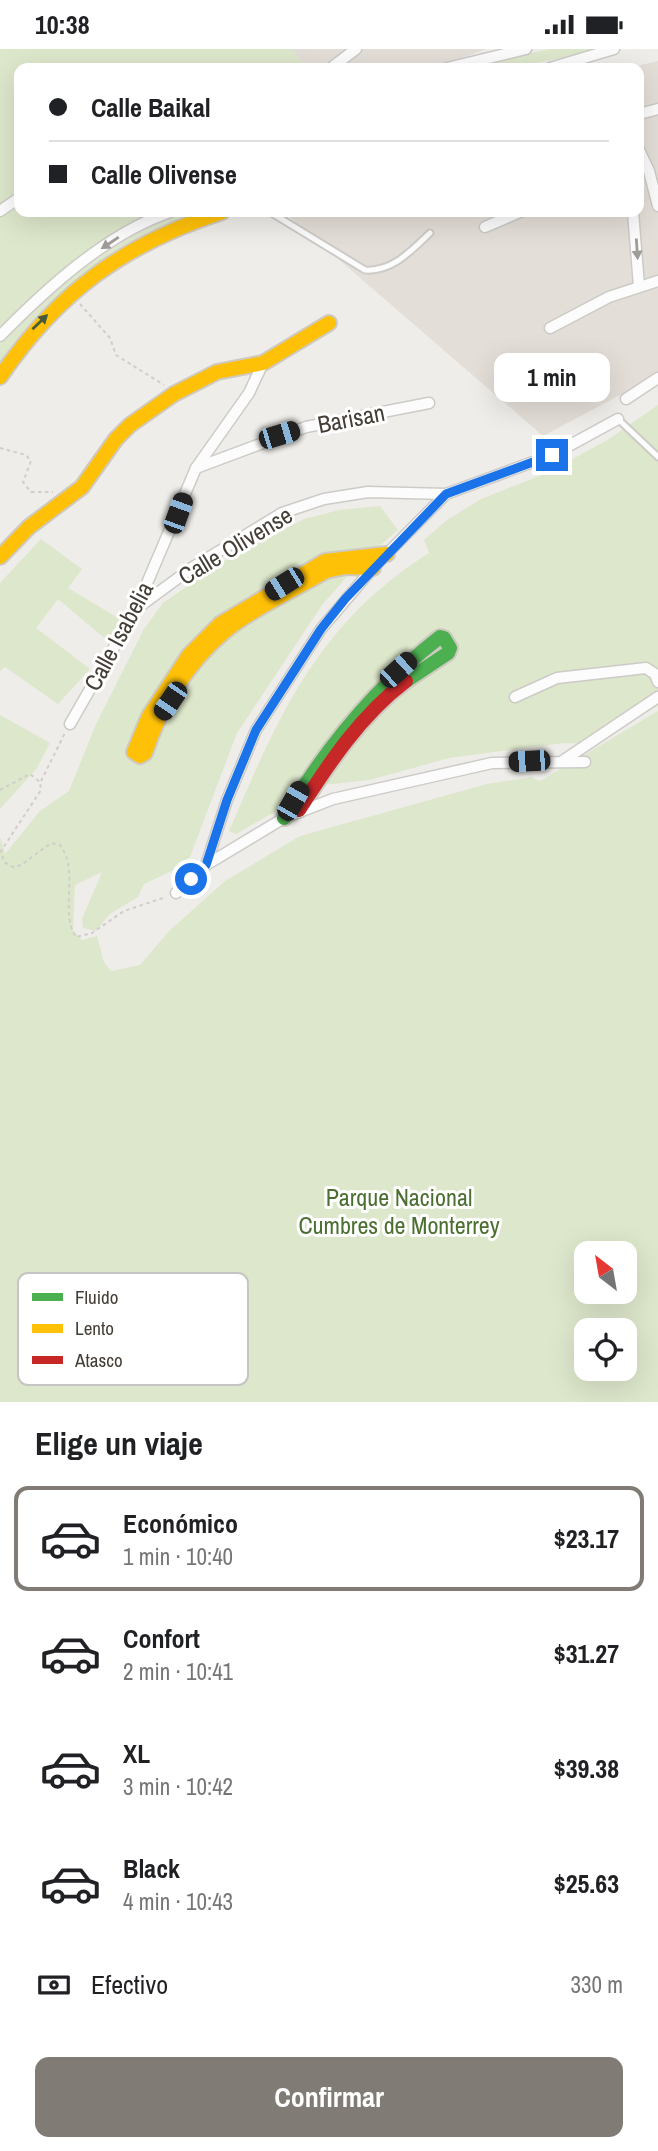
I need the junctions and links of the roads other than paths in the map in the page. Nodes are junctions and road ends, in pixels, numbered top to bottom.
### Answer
1 (356, 49) edge
2 (526, 49) edge
3 (614, 49) edge
4 (338, 63) edge
5 (468, 63) edge
6 (584, 63) edge
7 (654, 170) edge
8 (658, 206) edge
9 (159, 217) edge
10 (208, 217) edge
11 (278, 217) edge
12 (508, 217) edge
13 (633, 217) edge
14 (485, 227) dead end
15 (430, 233) dead end
16 (658, 281) edge
17 (639, 286) junction
18 (329, 323) dead end
19 (550, 328) dead end
20 (0, 336) edge
21 (263, 363) junction
22 (0, 377) edge
23 (658, 378) edge
24 (626, 400) dead end
25 (429, 403) dead end
26 (618, 419) joint
27 (658, 457) edge
28 (196, 468) junction
29 (446, 494) junction
30 (387, 554) junction
31 (0, 557) edge
32 (373, 568) junction
33 (136, 609) junction
34 (658, 682) edge
35 (515, 697) dead end
36 (658, 697) edge
37 (70, 724) road end
38 (563, 760) junction
39 (585, 762) dead end
40 (299, 810) junction
41 (284, 818) junction
42 (206, 865) junction
43 (176, 893) road end

1 - 4 street
2 - 5 street
3 - 6 street
7 - 8 street
9 -> 20 street
22 -> 10 street
11 - 15 lane
12 - 14 street
13 -> 17 street
16 - 17 street
17 - 19 street
18 - 21 street
21 - 28 street, Calle Isabelia
21 - 31 street
23 - 24 street
25 - 28 street, Barisan
26 - 27 lane
26 - 29 street, Calle Olivense
28 - 33 street, Calle Isabelia
29 - 30 street
29 - 33 street, Calle Olivense
30 - 32 street
30 - 32 street
32 - 42 street
33 - 37 street, Calle Isabelia
34 - 35 street
36 - 38 street
38 - 39 street
38 - 40 street
40 - 41 street
40 - 41 street
41 - 42 street
42 - 43 street

